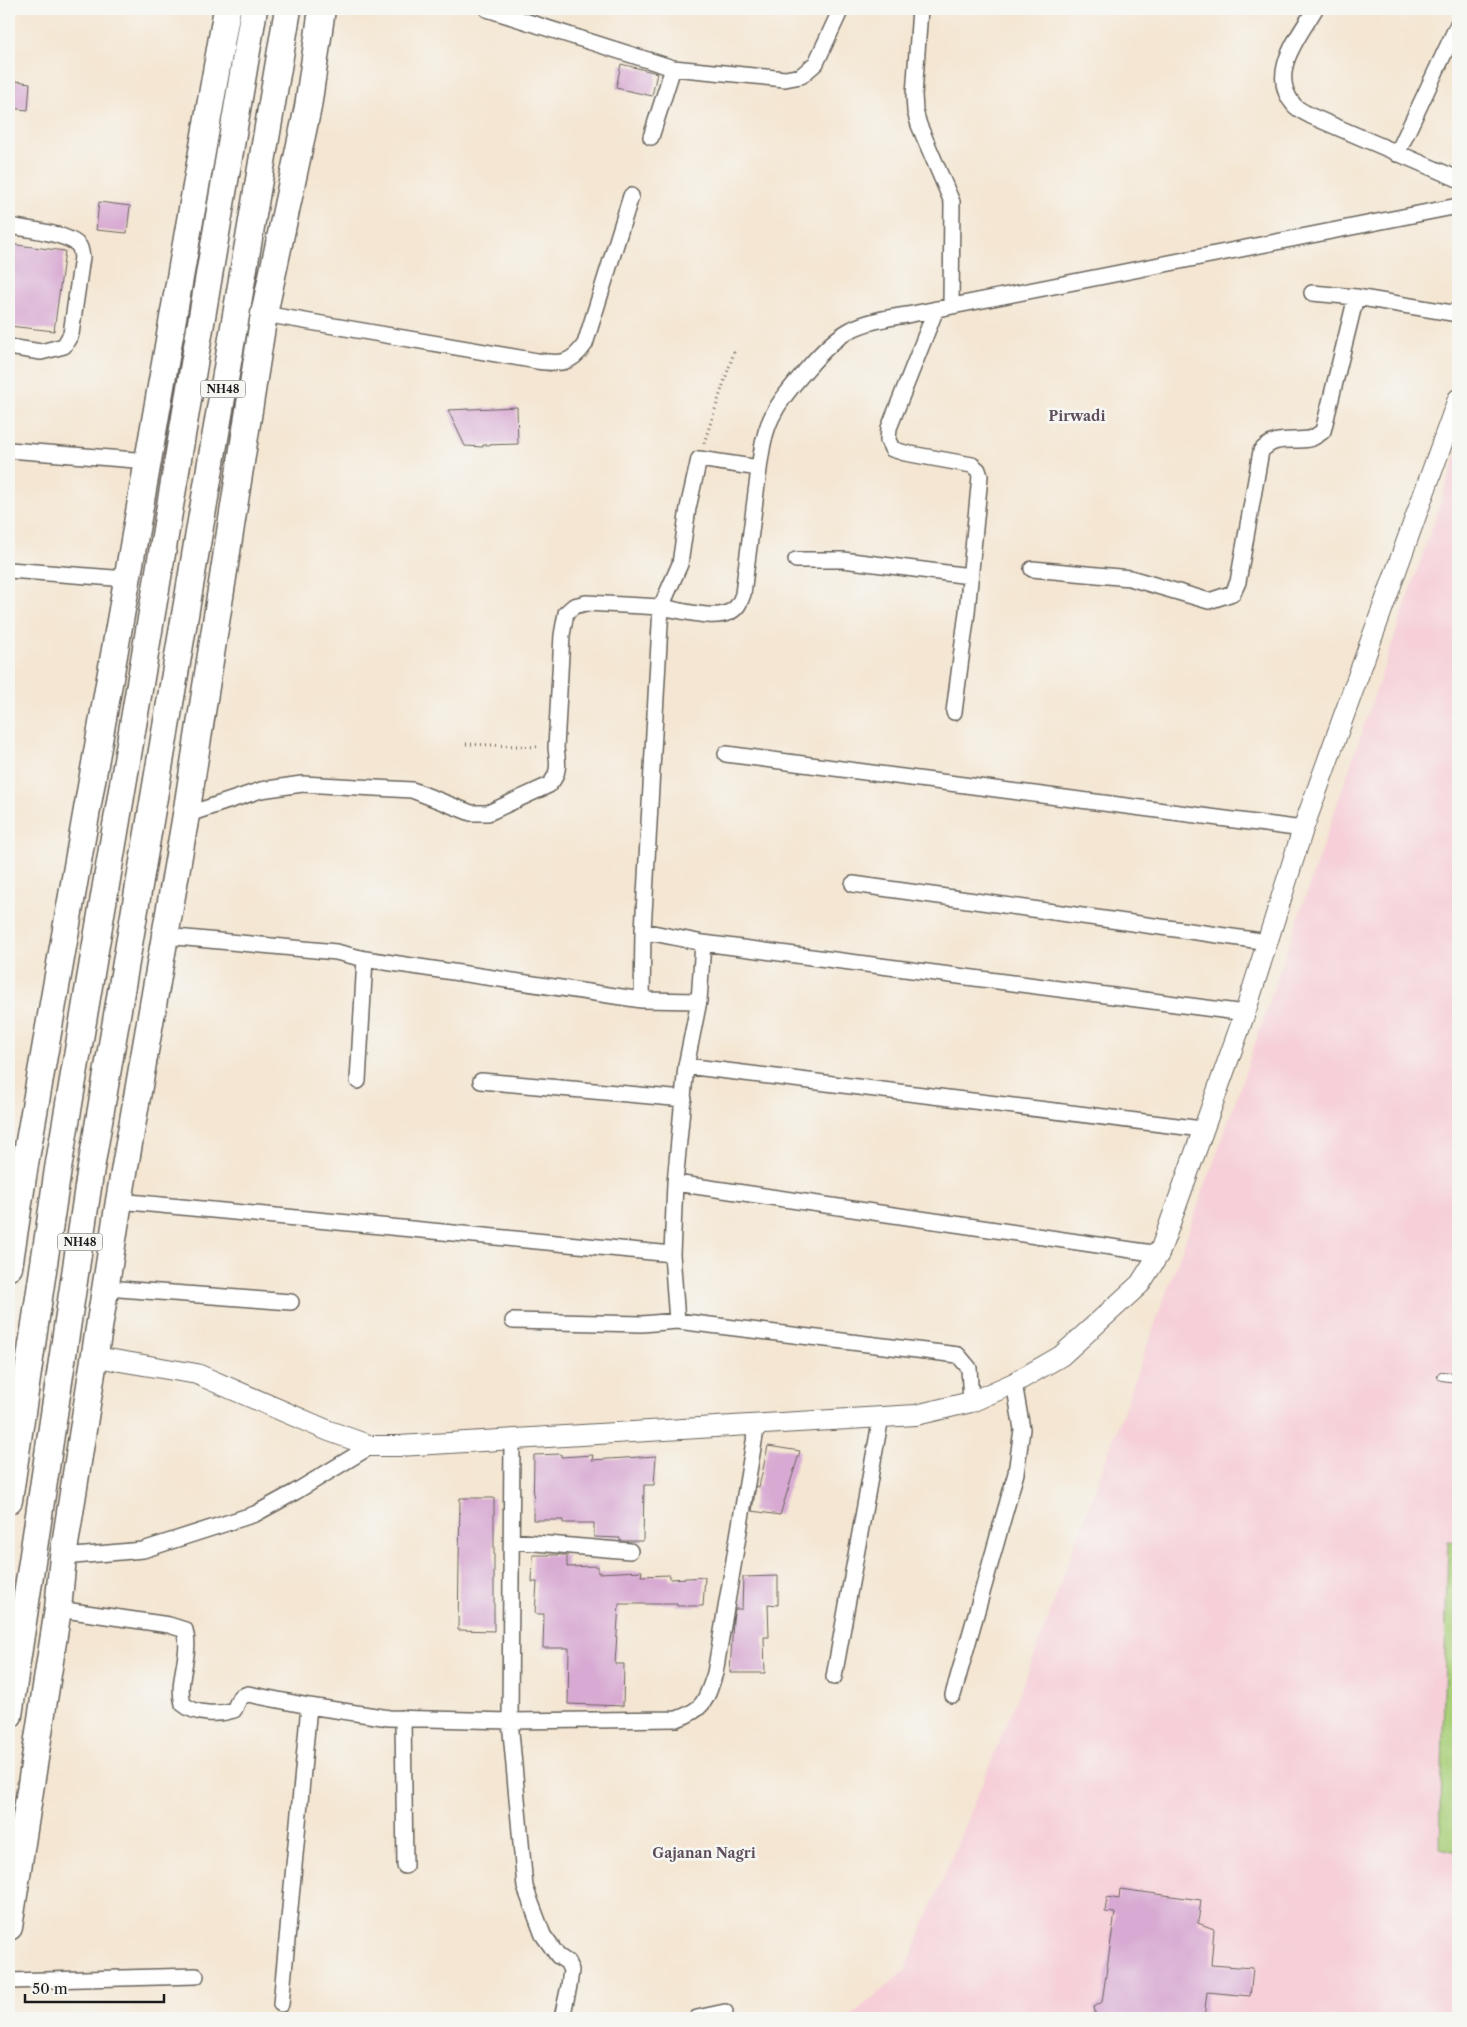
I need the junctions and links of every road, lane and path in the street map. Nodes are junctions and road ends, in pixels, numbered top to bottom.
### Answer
1 (228, 9) edge
2 (254, 9) edge
3 (288, 9) edge
4 (322, 9) edge
5 (487, 9) edge
6 (841, 9) edge
7 (920, 9) edge
8 (1315, 9) edge
9 (1458, 24) edge
10 (673, 68) junction
11 (651, 138) dead end
12 (1398, 154) junction
13 (1458, 179) edge
14 (631, 196) dead end
15 (1458, 206) edge
16 (9, 226) edge
17 (1312, 293) dead end
18 (1356, 297) junction
19 (944, 307) junction
20 (264, 314) junction
21 (1458, 314) edge
22 (9, 347) edge
23 (735, 349) dead end
24 (1458, 400) edge
25 (9, 450) edge
26 (699, 459) junction
27 (148, 461) junction
28 (760, 468) junction
29 (796, 560) dead end
30 (1032, 569) dead end
31 (9, 570) edge
32 (970, 576) junction
33 (127, 579) junction
34 (661, 607) junction
35 (954, 712) dead end
36 (466, 744) dead end
37 (556, 748) junction
38 (726, 754) dead end
39 (186, 815) junction
40 (1303, 829) junction
41 (853, 884) dead end
42 (643, 931) junction
43 (165, 936) junction
44 (1268, 942) junction
45 (703, 943) junction
46 (365, 958) junction
47 (642, 1000) junction
48 (699, 1001) junction
49 (1245, 1013) junction
50 (686, 1066) junction
51 (358, 1081) dead end
52 (480, 1082) dead end
53 (684, 1099) junction
54 (1202, 1129) junction
55 (675, 1184) junction
56 (119, 1201) junction
57 (672, 1254) junction
58 (1159, 1254) junction
59 (9, 1267) edge
60 (106, 1288) junction
61 (291, 1302) dead end
62 (513, 1320) dead end
63 (676, 1321) junction
64 (96, 1357) junction
65 (1442, 1376) dead end
66 (1458, 1378) edge
67 (1014, 1383) junction
68 (971, 1402) junction
69 (880, 1417) junction
70 (757, 1424) junction
71 (512, 1439) junction
72 (371, 1446) junction
73 (9, 1500) edge
74 (512, 1541) junction
75 (630, 1551) dead end
76 (63, 1557) junction
77 (58, 1609) junction
78 (834, 1676) dead end
79 (953, 1695) dead end
80 (309, 1706) junction
81 (9, 1715) edge
82 (403, 1718) junction
83 (510, 1721) junction
84 (405, 1866) dead end
85 (9, 1927) edge
86 (196, 1976) dead end
87 (9, 1981) edge
88 (281, 2004) dead end
89 (725, 2012) dead end
90 (562, 2018) edge
91 (698, 2018) edge

1 - 27 highway
2 - 73 highway, NH48
3 - 81 highway, NH48
4 - 20 highway
5 - 10 street
6 - 10 street
7 - 19 street
8 - 12 street
9 - 12 street
10 - 11 street
12 - 13 street
14 - 20 street
15 - 19 street
16 - 22 street
17 - 18 street
18 - 21 street
18 - 30 street
19 - 28 street
19 - 32 street
20 - 39 highway
23 - 26 path
24 - 40 street
25 - 27 street
26 - 28 street
26 - 34 street
27 - 33 highway
28 - 34 street
29 - 32 street
31 - 33 street
32 - 35 street
33 - 59 highway
34 - 37 street
34 - 42 street
36 - 37 path
37 - 39 street
38 - 40 street
39 - 43 highway
40 - 44 street
41 - 44 street
42 - 45 street
42 - 47 street
43 - 46 street
43 - 56 highway
44 - 49 street
45 - 48 street
45 - 49 street
46 - 47 street
46 - 51 street
47 - 48 street
48 - 50 street
49 - 54 street
50 - 53 street
50 - 54 street
52 - 53 street
53 - 55 street
54 - 58 street
55 - 57 street
55 - 58 street
56 - 57 street
56 - 60 highway
57 - 63 street
58 - 67 street
60 - 61 street
60 - 64 highway
62 - 63 street
63 - 68 street
64 - 72 street
64 - 76 highway
65 - 66 lane
67 - 68 street
67 - 79 street
68 - 69 street
69 - 70 street
69 - 78 street
70 - 71 street
70 - 83 street
71 - 72 street
71 - 74 street
72 - 76 street
74 - 75 street
74 - 83 street
76 - 77 highway
77 - 80 street
77 - 85 highway
80 - 82 street
80 - 88 street
82 - 83 street
82 - 84 street
83 - 90 street
86 - 87 street
89 - 91 street

